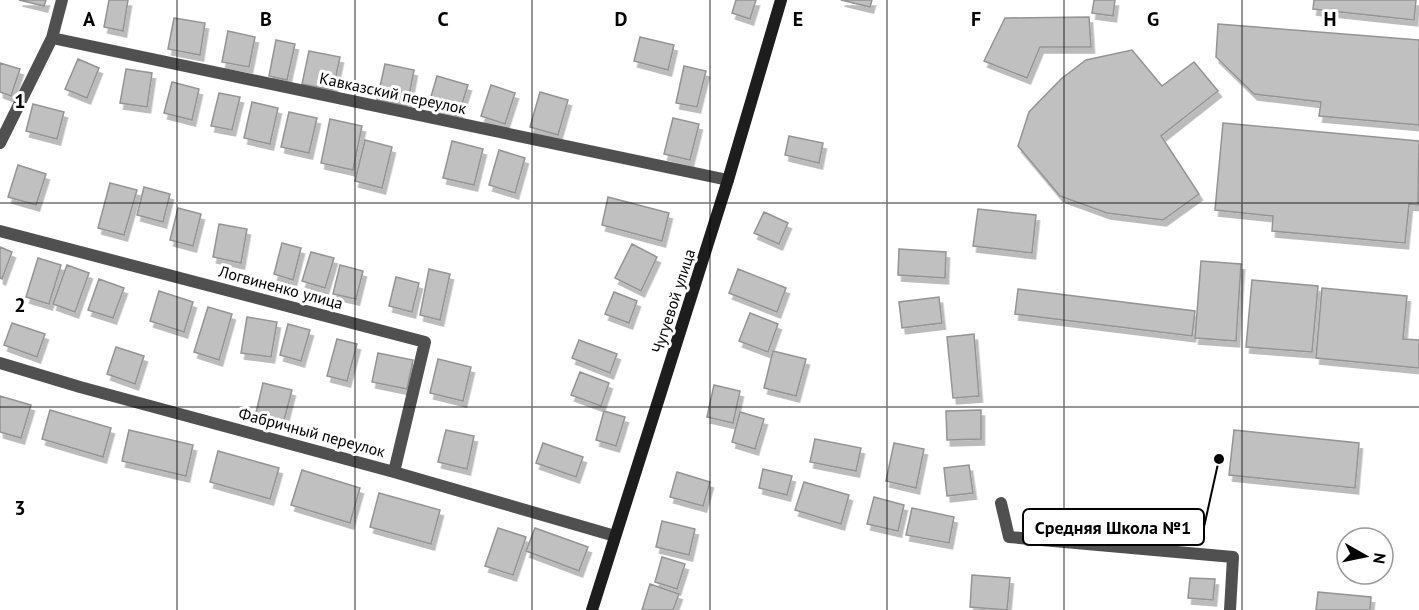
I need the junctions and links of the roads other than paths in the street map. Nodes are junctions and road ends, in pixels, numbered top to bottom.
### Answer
1 (62, 0) edge
2 (781, 0) edge
3 (52, 38) junction
4 (0, 143) edge
5 (728, 180) junction
6 (0, 231) edge
7 (0, 363) edge
8 (394, 472) junction
9 (1001, 502) dead end
10 (615, 536) junction
11 (592, 610) edge
12 (1230, 610) edge

1 - 3 street
2 - 5 street, Чугуевой улица
3 - 4 street
3 - 5 street, Кавказский переулок
5 - 10 street, Чугуевой улица
6 - 8 street, Логвиненко улица
7 - 8 street, Фабричный переулок
8 - 10 street, Фабричный переулок
9 - 12 street
10 - 11 street, Чугуевой улица

